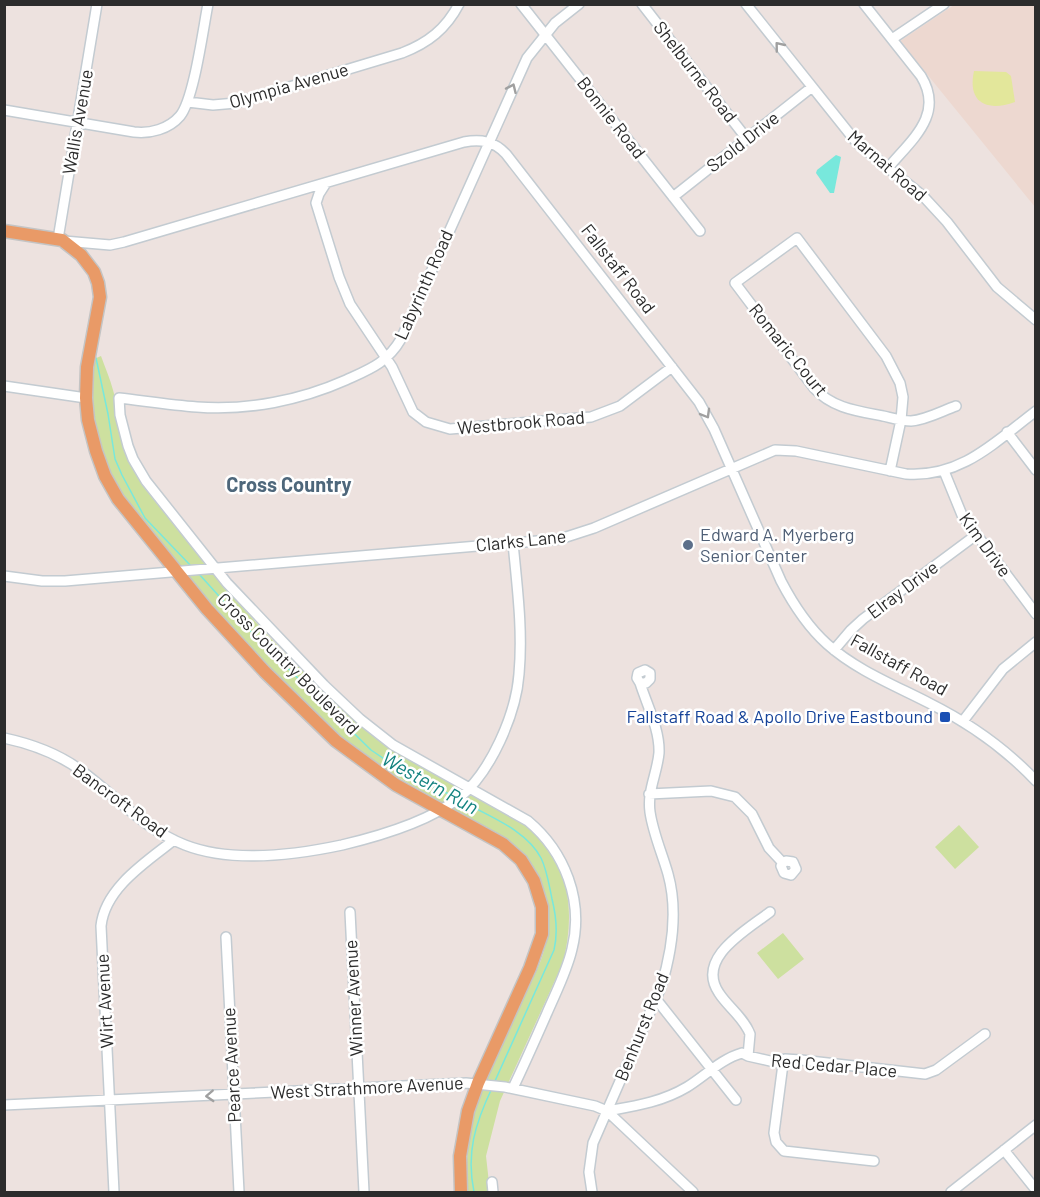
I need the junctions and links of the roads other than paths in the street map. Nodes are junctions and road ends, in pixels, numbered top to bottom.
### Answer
1 (97, 4) edge
2 (208, 4) edge
3 (459, 4) edge
4 (521, 4) edge
5 (579, 4) edge
6 (642, 4) edge
7 (746, 4) edge
8 (864, 4) edge
9 (944, 4) edge
10 (544, 33) junction
11 (892, 39) junction
12 (812, 87) junction
13 (188, 102) junction
14 (4, 110) edge
15 (78, 122) junction
16 (747, 139) junction
17 (488, 141) junction
18 (888, 168) junction
19 (326, 183) junction
20 (292, 193) junction
21 (673, 197) junction
22 (316, 203) junction
23 (4, 231) edge
24 (700, 231) dead end
25 (60, 240) junction
26 (1035, 320) edge
27 (387, 358) junction
28 (672, 367) junction
29 (4, 386) edge
30 (86, 398) junction
31 (956, 406) dead end
32 (1035, 411) edge
33 (901, 420) junction
34 (1007, 432) junction
35 (731, 468) junction
36 (1035, 470) edge
37 (890, 471) junction
38 (944, 471) junction
39 (976, 535) junction
40 (513, 543) junction
41 (215, 569) junction
42 (182, 571) junction
43 (4, 576) edge
44 (1035, 614) edge
45 (1035, 642) edge
46 (834, 650) junction
47 (640, 683) dead end
48 (963, 721) junction
49 (4, 738) edge
50 (1035, 781) edge
51 (469, 788) junction
52 (650, 794) junction
53 (445, 806) junction
54 (174, 840) junction
55 (783, 863) dead end
56 (350, 912) dead end
57 (770, 912) dead end
58 (226, 937) dead end
59 (656, 999) junction
60 (985, 1034) dead end
61 (748, 1056) junction
62 (783, 1064) junction
63 (713, 1070) junction
64 (483, 1084) junction
65 (509, 1087) junction
66 (358, 1089) junction
67 (234, 1095) junction
68 (736, 1100) dead end
69 (109, 1101) junction
70 (4, 1105) edge
71 (607, 1111) junction
72 (1035, 1125) edge
73 (1004, 1150) junction
74 (874, 1161) dead end
75 (492, 1182) dead end
76 (1035, 1190) edge
77 (114, 1192) edge
78 (239, 1192) edge
79 (364, 1192) edge
80 (461, 1192) edge
81 (493, 1192) edge
82 (592, 1192) edge
83 (693, 1192) edge
84 (951, 1192) edge

1 - 15 street, Wallis Avenue
2 - 13 street
3 - 13 street, Olympia Avenue
4 - 10 street, Bonnie Road
5 - 10 street, Labyrinth Road
6 - 16 street, Shelburne Road
12 -> 7 street, Marnat Road
8 - 11 street
9 - 11 street
17 -> 10 street, Labyrinth Road
10 - 21 street, Bonnie Road
11 - 18 street
12 - 16 street, Szold Drive
12 - 18 street, Marnat Road
13 - 15 street
14 - 15 street
15 - 25 street, Wallis Avenue
16 - 21 street, Szold Drive
17 - 19 street
17 - 27 street, Labyrinth Road
17 - 28 street, Fallstaff Road
18 - 26 street, Marnat Road
19 - 20 street
19 - 22 street
20 - 22 street
20 - 25 street
21 - 24 street, Bonnie Road
22 - 27 street, Westbrook Road
23 - 25 main road
25 - 30 main road, Cross Country Boulevard
27 - 28 street, Westbrook Road
27 - 41 street, Labyrinth Road
28 -> 35 street, Fallstaff Road
29 - 30 street
30 - 42 main road, Cross Country Boulevard
31 - 33 street, Romaric Court
32 - 34 street, Clarks Lane
33 - 33 street, Romaric Court
33 - 37 street
34 - 36 street
34 - 38 street, Clarks Lane
35 - 37 street, Clarks Lane
35 - 40 street, Clarks Lane
35 - 46 street, Fallstaff Road
37 - 38 street, Clarks Lane
38 - 39 street, Kim Drive
39 - 44 street, Kim Drive
39 - 46 street, Elray Drive
40 - 41 street, Clarks Lane
40 - 51 street, Bancroft Road
41 - 42 street, Clarks Lane
41 - 51 street
42 - 43 street, Clarks Lane
42 - 53 main road, Cross Country Boulevard
45 - 48 street
46 - 48 street, Fallstaff Road
47 - 52 street, Benhurst Road
48 - 50 street, Fallstaff Road
49 - 54 street, Bancroft Road
51 - 53 street, Bancroft Road
51 - 65 street
52 - 55 street
52 - 59 street, Benhurst Road
53 - 54 street, Bancroft Road
53 - 64 main road, Cross Country Boulevard
54 - 69 street, Wirt Avenue
56 - 66 street, Winner Avenue
57 - 61 street
58 - 67 street, Pearce Avenue
59 - 63 street
59 - 71 street, Benhurst Road
60 - 62 street, Red Cedar Place
61 - 62 street, Red Cedar Place
61 - 63 street, Red Cedar Place
62 - 74 street
63 - 68 street
63 - 71 street, Red Cedar Place
64 - 65 street, West Strathmore Avenue
64 - 66 street, West Strathmore Avenue
64 - 80 main road, Cross Country Boulevard
65 - 71 street, West Strathmore Avenue
66 - 67 street, West Strathmore Avenue
66 - 79 street, Winner Avenue
67 -> 69 street, West Strathmore Avenue
67 - 78 street, Pearce Avenue
69 - 70 street, West Strathmore Avenue
69 - 77 street, Wirt Avenue
71 - 82 street, Benhurst Road
71 - 83 street, West Strathmore Avenue
72 - 73 street
73 - 76 street
73 - 84 street
75 - 81 street

